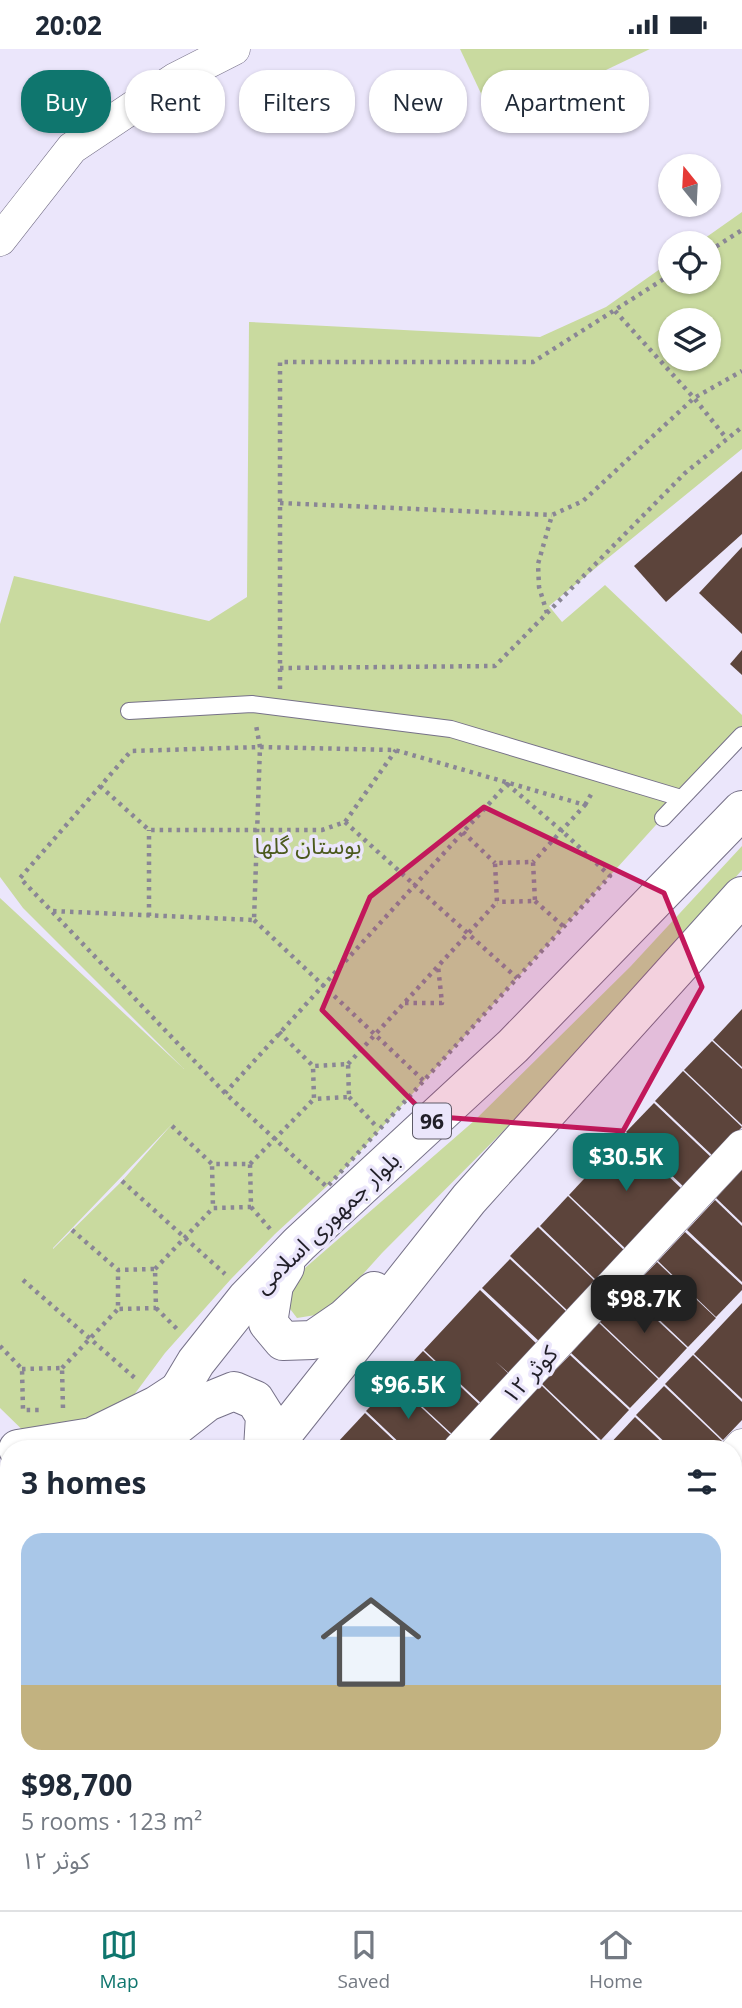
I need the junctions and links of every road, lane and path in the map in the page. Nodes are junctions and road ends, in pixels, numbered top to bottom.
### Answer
1 (234, 49) edge
2 (742, 230) edge
3 (0, 240) edge
4 (721, 243) edge
5 (658, 283) edge
6 (615, 311) junction
7 (742, 372) edge
8 (694, 398) junction
9 (742, 427) edge
10 (727, 439) junction
11 (280, 503) junction
12 (552, 515) junction
13 (547, 613) junction
14 (129, 711) dead end
15 (407, 723) junction
16 (742, 735) edge
17 (260, 747) junction
18 (395, 750) junction
19 (99, 786) junction
20 (681, 798) junction
21 (742, 810) edge
22 (663, 818) dead end
23 (345, 822) junction
24 (149, 830) junction
25 (257, 830) junction
26 (562, 831) junction
27 (463, 832) junction
28 (533, 862) junction
29 (495, 863) junction
30 (414, 885) junction
31 (742, 896) edge
32 (534, 901) junction
33 (497, 902) junction
34 (52, 911) junction
35 (149, 916) junction
36 (254, 920) junction
37 (564, 927) junction
38 (468, 934) junction
39 (438, 966) junction
40 (517, 978) junction
41 (323, 985) junction
42 (404, 1003) junction
43 (279, 1032) junction
44 (375, 1035) junction
45 (348, 1064) junction
46 (313, 1066) junction
47 (424, 1081) junction
48 (225, 1093) junction
49 (349, 1097) junction
50 (314, 1099) junction
51 (172, 1126) dead end
52 (380, 1130) junction
53 (275, 1139) junction
54 (742, 1146) edge
55 (212, 1164) junction
56 (250, 1164) junction
57 (122, 1181) dead end
58 (470, 1199) junction
59 (251, 1207) junction
60 (213, 1208) junction
61 (72, 1230) dead end
62 (185, 1237) junction
63 (287, 1239) junction
64 (155, 1269) junction
65 (118, 1270) junction
66 (231, 1279) dead end
67 (23, 1280) dead end
68 (156, 1308) junction
69 (118, 1309) junction
70 (182, 1334) dead end
71 (91, 1339) junction
72 (0, 1346) edge
73 (62, 1368) junction
74 (22, 1369) junction
75 (142, 1384) dead end
76 (180, 1389) junction
77 (74, 1440) edge
78 (151, 1440) edge
79 (158, 1440) edge
80 (264, 1440) edge
81 (278, 1440) edge
82 (467, 1440) edge

1 - 3 street
2 - 4 path
5 - 6 path
6 - 8 path
6 - 11 path
7 - 8 path
8 - 10 path
8 - 12 path
9 - 10 path
10 - 13 path
11 - 12 path
11 - 13 path
12 - 13 path
14 - 15 lane
15 - 18 path
15 - 20 lane
16 - 20 lane
17 - 18 path
17 - 19 path
17 - 25 path
18 - 23 path
18 - 26 path
19 - 24 path
19 - 34 path
20 - 22 lane
21 - 63 main road, بلوار جمهوری اسلامی / 96
23 - 25 path
23 - 30 path
24 - 25 path
24 - 35 path
25 - 36 path
26 - 27 path
26 - 28 path
26 - 37 path
27 - 29 path
27 - 30 path
28 - 29 path
28 - 32 path
29 - 33 path
30 - 38 path
30 - 41 path
31 - 58 main road
32 - 33 path
32 - 37 path
33 - 38 path
34 - 35 path
34 - 48 path
35 - 36 path
36 - 41 path
37 - 40 path
38 - 39 path
38 - 40 path
39 - 42 path
39 - 42 path
40 - 47 path
41 - 43 path
41 - 44 path
42 - 44 path
43 - 46 path
43 - 48 path
44 - 45 path
44 - 47 path
45 - 46 path
45 - 49 path
46 - 50 path
47 - 52 path
48 - 53 path
49 - 50 path
49 - 52 path
50 - 53 path
51 - 55 path
52 - 53 path
53 - 56 path
54 - 82 street, کوثر ۱۲
55 - 56 path
55 - 60 path
56 - 59 path
57 - 62 path
58 - 63 main road
58 - 81 main road
59 - 60 path
59 - 63 path
60 - 62 path
61 - 65 path
62 - 64 path
62 - 66 path
63 - 76 main road, بلوار جمهوری اسلامی / 96
64 - 65 path
64 - 68 path
65 - 69 path
67 - 71 path
68 - 69 path
68 - 70 path
69 - 71 path
71 - 73 path
71 - 75 path
72 - 74 path
73 - 74 path
73 - 74 path
76 - 77 main road
76 - 78 main road, بلوار جمهوری اسلامی / 96
79 - 80 main road

